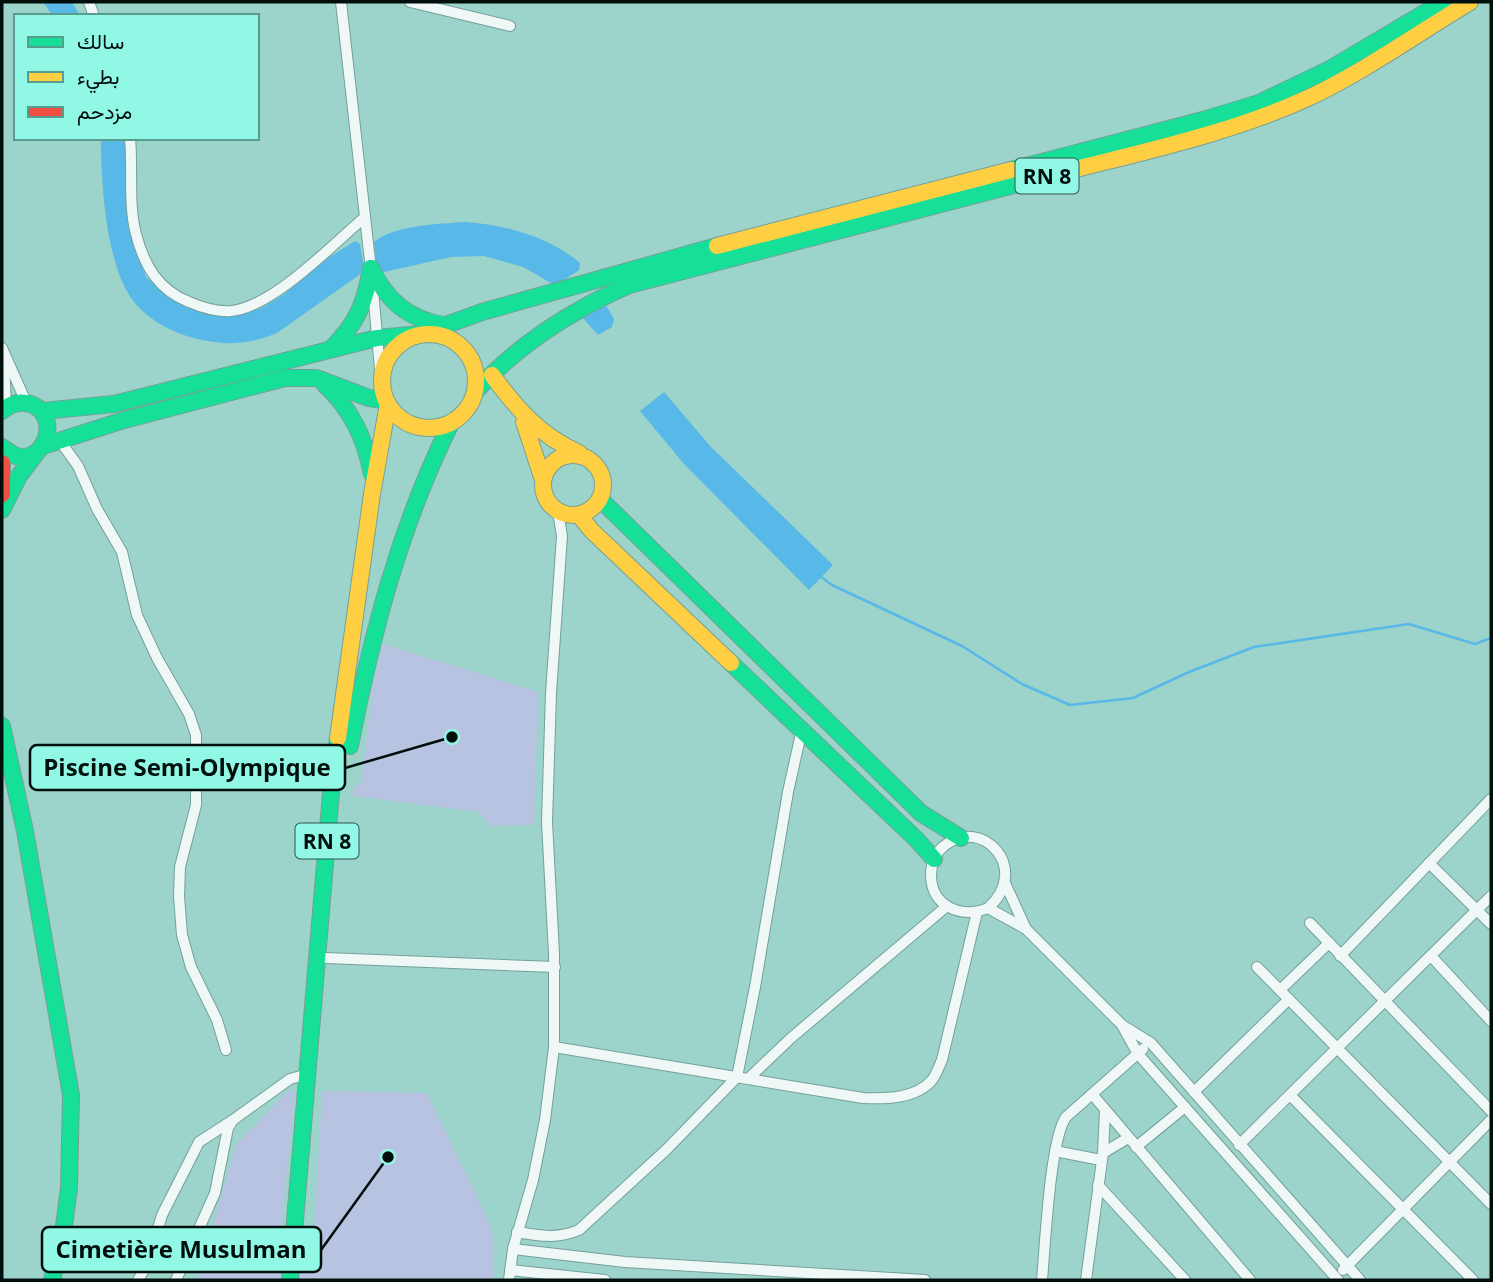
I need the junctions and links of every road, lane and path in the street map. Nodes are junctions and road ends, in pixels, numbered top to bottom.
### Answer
1 (341, 2) edge
2 (410, 2) edge
3 (1443, 2) edge
4 (1470, 2) edge
5 (510, 26) dead end
6 (130, 140) edge
7 (365, 216) junction
8 (371, 268) junction
9 (444, 325) junction
10 (421, 334) junction
11 (377, 338) junction
12 (2, 351) edge
13 (330, 351) junction
14 (492, 375) junction
15 (316, 378) junction
16 (382, 381) junction
17 (475, 392) junction
18 (26, 402) junction
19 (387, 402) junction
20 (3, 408) edge
21 (43, 411) junction
22 (522, 416) junction
23 (451, 423) junction
24 (60, 441) junction
25 (2, 447) edge
26 (40, 449) junction
27 (579, 453) junction
28 (2, 463) edge
29 (543, 480) junction
30 (2, 494) edge
31 (372, 494) junction
32 (600, 499) junction
33 (2, 510) edge
34 (558, 512) junction
35 (579, 515) junction
36 (2, 726) edge
37 (802, 729) junction
38 (1491, 799) edge
39 (961, 838) junction
40 (934, 859) junction
41 (1429, 863) junction
42 (1005, 883) junction
43 (1491, 896) edge
44 (947, 906) junction
45 (988, 908) junction
46 (1478, 910) junction
47 (977, 912) junction
48 (1311, 923) dead end
49 (1491, 924) edge
50 (1026, 929) junction
51 (1329, 943) junction
52 (1340, 956) junction
53 (1431, 956) junction
54 (326, 958) junction
55 (555, 967) junction
56 (1257, 967) dead end
57 (1284, 994) junction
58 (1384, 1001) junction
59 (1491, 1021) edge
60 (1122, 1025) junction
61 (1151, 1043) junction
62 (554, 1047) junction
63 (1337, 1048) junction
64 (226, 1050) dead end
65 (1138, 1054) junction
66 (308, 1074) junction
67 (743, 1078) junction
68 (1194, 1092) junction
69 (1092, 1094) junction
70 (1290, 1095) junction
71 (1185, 1107) junction
72 (1105, 1111) junction
73 (1491, 1111) edge
74 (233, 1120) junction
75 (1491, 1120) edge
76 (1128, 1138) junction
77 (1240, 1145) junction
78 (1136, 1147) junction
79 (1055, 1151) junction
80 (1102, 1156) junction
81 (1449, 1164) junction
82 (1098, 1185) junction
83 (1491, 1204) edge
84 (1402, 1210) junction
85 (517, 1232) junction
86 (513, 1248) junction
87 (1347, 1266) junction
88 (509, 1275) edge
89 (584, 1279) edge
90 (1337, 1279) edge
91 (52, 1280) edge
92 (138, 1280) edge
93 (176, 1280) edge
94 (290, 1280) edge
95 (300, 1280) edge
96 (605, 1280) edge
97 (925, 1280) edge
98 (1042, 1280) edge
99 (1086, 1280) edge
100 (1185, 1280) edge
101 (1250, 1280) edge
102 (1360, 1280) edge
103 (1473, 1280) edge

1 - 7 street
2 - 5 street
3 - 9 main road, RN 8
4 - 14 main road, RN 8
6 - 7 street
7 - 8 street
8 - 9 main road
8 - 11 street
8 - 13 main road
9 - 10 main road, RN 8
10 - 11 main road
10 - 16 main road
10 - 17 main road
11 - 13 main road
11 - 16 street
12 - 18 street
12 - 20 street
13 - 21 main road
14 - 17 main road, RN 8
14 - 22 main road
15 - 19 main road
15 - 24 main road
15 - 31 main road
16 - 19 main road
17 - 23 main road
18 - 20 main road
18 - 21 main road
19 - 23 main road
19 - 31 main road, RN 8
21 - 26 main road
22 - 27 main road
22 - 29 main road
23 - 54 main road, RN 8
24 - 26 main road
24 - 64 street
25 - 26 main road
26 - 33 main road
27 - 29 main road
27 - 32 main road
28 - 30 main road
29 - 34 main road
31 - 66 main road, RN 8
32 - 35 main road
32 - 39 main road
34 - 35 main road
34 - 55 street
35 - 37 main road
36 - 91 main road
37 - 40 main road
37 - 67 street
38 - 41 street
39 - 40 street
39 - 42 street
40 - 44 street
41 - 46 street
41 - 52 street
42 - 45 street
42 - 50 street
43 - 46 street
44 - 47 street
44 - 67 street
45 - 47 street
45 - 50 street
46 - 49 street
46 - 53 street
47 - 67 street
48 - 51 street
50 - 60 street
51 - 52 street
51 - 57 street
52 - 58 street
53 - 58 street
53 - 59 street
54 - 55 street
54 - 95 main road, RN 8
55 - 62 street
56 - 57 street
57 - 63 street
57 - 68 street
58 - 63 street
58 - 73 street
60 - 61 street
60 - 65 street
61 - 65 street
61 - 68 street
62 - 67 street
62 - 85 street
63 - 70 street
63 - 81 street
65 - 69 street
65 - 71 street
66 - 74 street
66 - 94 main road, RN 8
67 - 85 street
68 - 77 street
69 - 72 street
69 - 79 street
70 - 77 street
70 - 84 street
71 - 78 street
71 - 90 street
72 - 76 street
72 - 80 street
74 - 92 street
74 - 93 street
75 - 81 street
76 - 78 street
76 - 80 street
77 - 87 street
78 - 101 street
79 - 80 street
79 - 98 street
80 - 82 street
81 - 83 street
81 - 84 street
82 - 99 street
82 - 100 street
84 - 87 street
84 - 103 street
85 - 86 street
86 - 88 street
86 - 97 street
87 - 90 street
87 - 102 street
88 - 89 street
89 - 96 street

